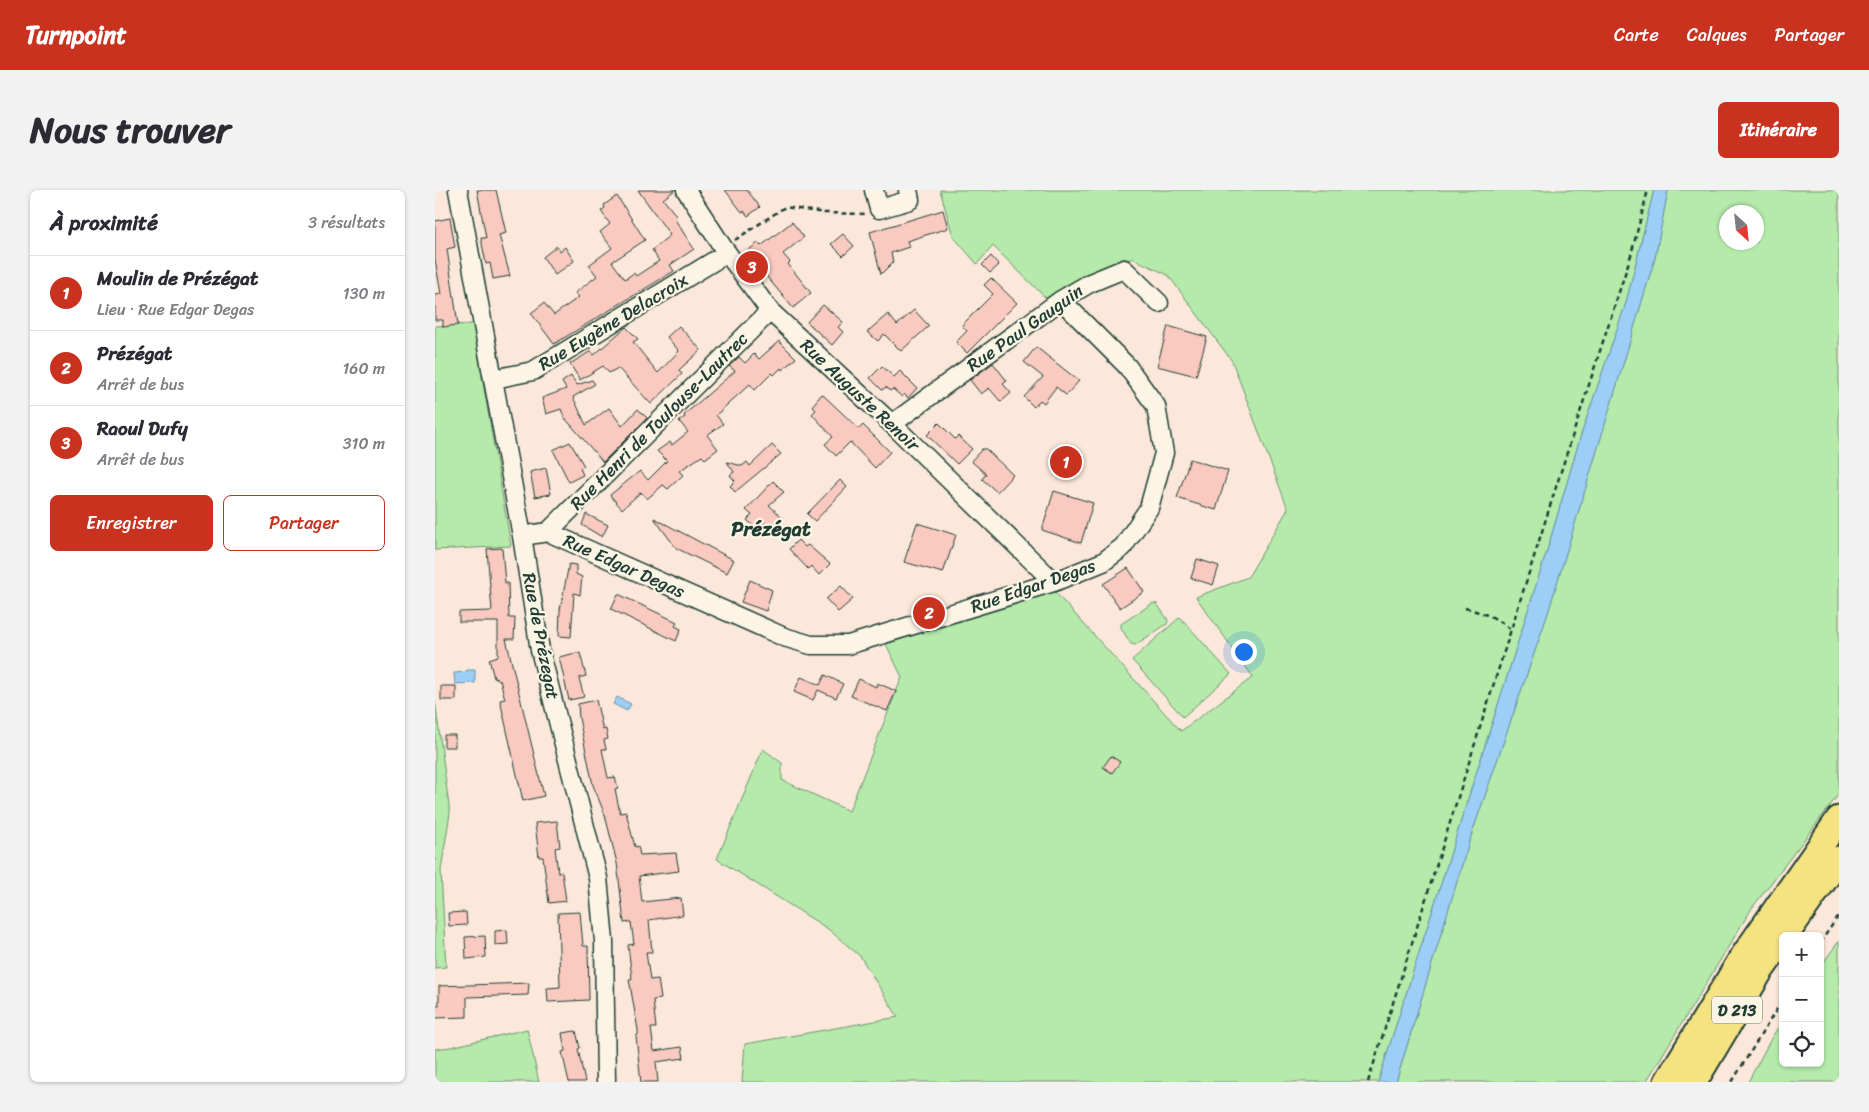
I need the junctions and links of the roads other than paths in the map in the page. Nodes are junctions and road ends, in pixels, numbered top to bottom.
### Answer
1 (458, 190) edge
2 (686, 190) edge
3 (874, 190) edge
4 (908, 190) edge
5 (725, 249) junction
6 (1061, 300) junction
7 (1159, 303) dead end
8 (769, 311) junction
9 (494, 379) junction
10 (892, 424) junction
11 (548, 532) junction
12 (522, 536) junction
13 (1055, 582) junction
14 (1839, 819) edge
15 (1839, 859) edge
16 (1788, 932) edge
17 (1779, 945) edge
18 (606, 1082) edge
19 (1667, 1082) edge
20 (1694, 1082) edge

1 - 9 street, Rue de Prézegat
2 - 5 street, Rue Auguste Renoir
3 - 4 street
5 - 8 street, Rue Auguste Renoir
5 - 9 street, Rue Eugène Delacroix
6 - 7 street, Rue Paul Gauguin
6 - 10 street, Rue Paul Gauguin
6 - 13 street, Rue Edgar Degas
8 - 10 street, Rue Auguste Renoir
8 - 11 street, Rue Henri de Toulouse-Lautrec
9 - 12 street, Rue de Prézegat
10 - 13 street, Rue Auguste Renoir
11 - 12 street, Rue Edgar Degas
11 - 13 street, Rue Edgar Degas
12 - 18 street, Rue de Prézegat
14 - 19 highway, D 213
15 - 16 highway
17 - 20 highway, D 213

